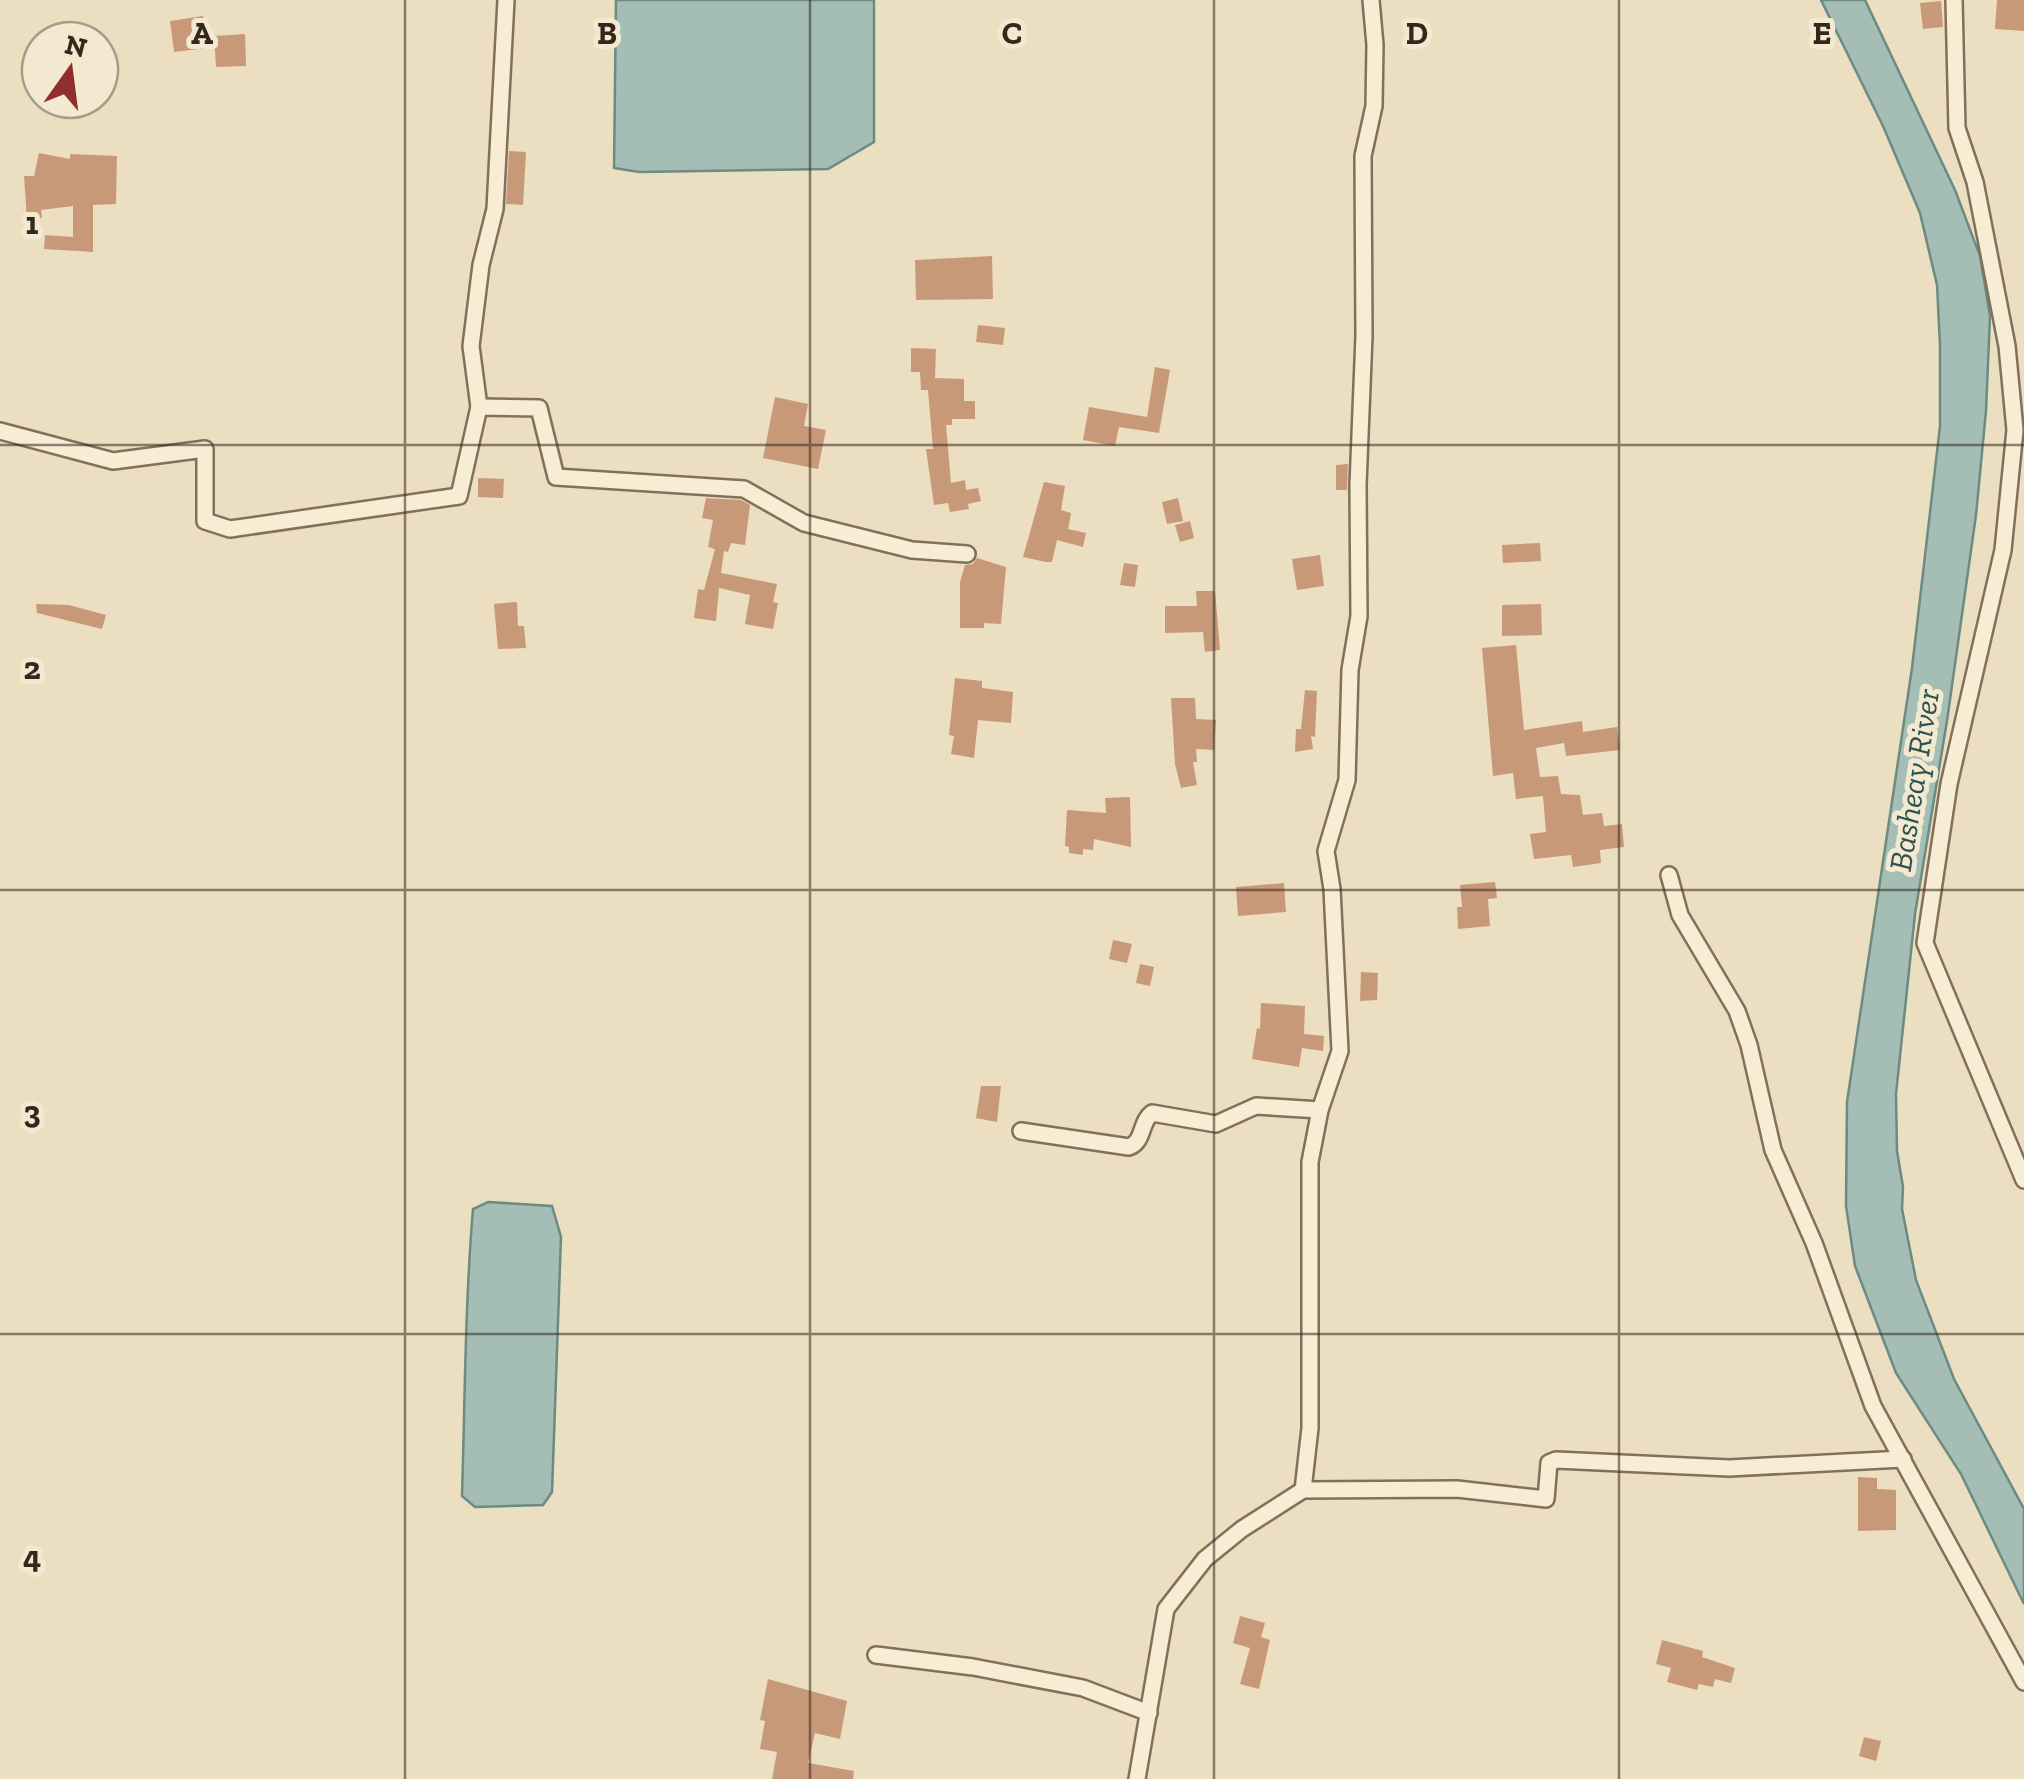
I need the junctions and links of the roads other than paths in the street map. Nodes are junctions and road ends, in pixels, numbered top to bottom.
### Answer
1 (506, 0) edge
2 (1370, 0) edge
3 (1954, 0) edge
4 (479, 407) junction
5 (0, 431) edge
6 (967, 554) dead end
7 (1670, 874) dead end
8 (1320, 1110) junction
9 (1021, 1130) dead end
10 (2024, 1180) edge
11 (1903, 1460) junction
12 (1303, 1490) junction
13 (876, 1655) dead end
14 (2024, 1682) edge
15 (1149, 1714) junction
16 (1137, 1779) edge

1 - 4 street
2 - 8 street
3 - 10 street
4 - 5 street
4 - 6 street
7 - 11 street
8 - 9 street
8 - 12 street
11 - 12 street
11 - 14 street
12 - 15 street
13 - 15 street
15 - 16 street

